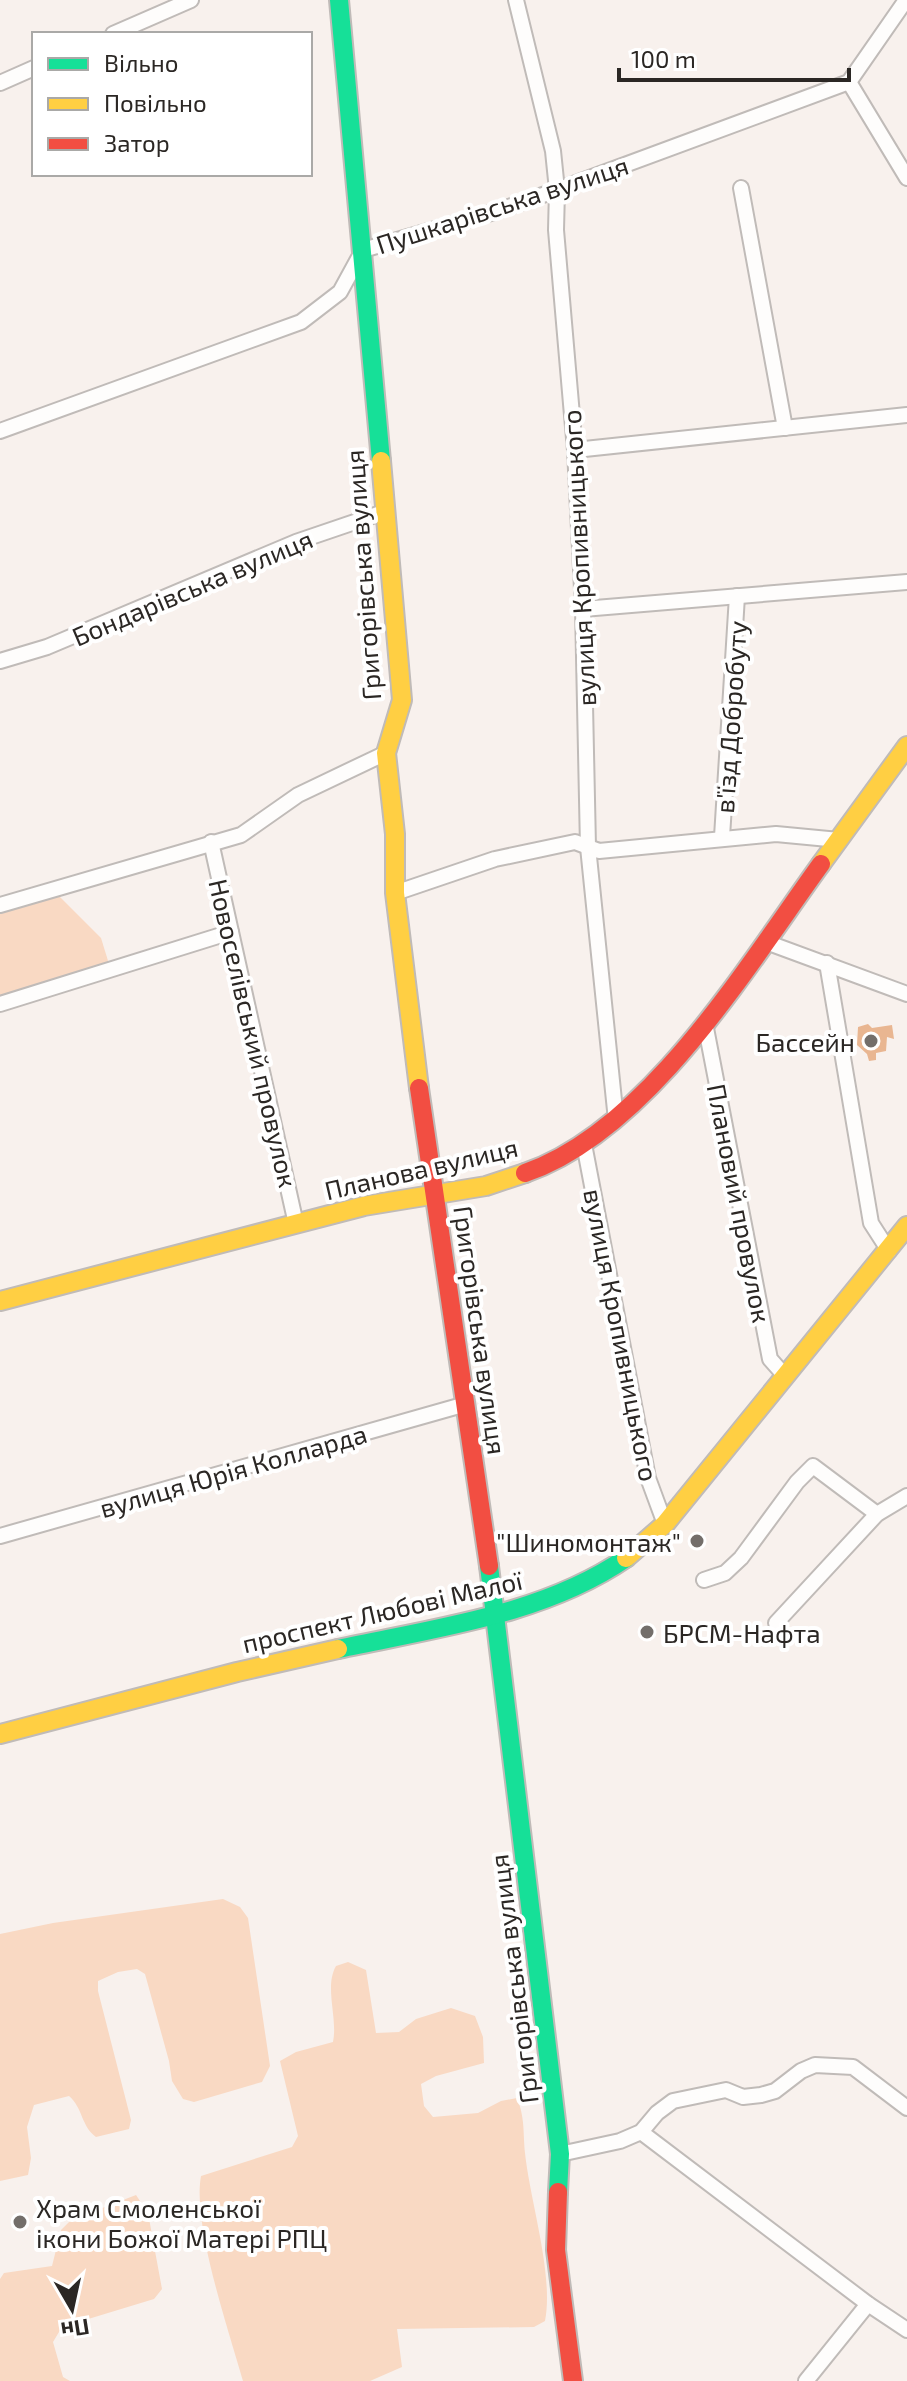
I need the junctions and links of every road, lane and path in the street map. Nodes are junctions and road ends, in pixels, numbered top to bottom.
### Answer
1 (191, 0) edge
2 (339, 0) edge
3 (516, 0) edge
4 (906, 0) edge
5 (118, 32) edge
6 (32, 69) edge
7 (849, 82) junction
8 (0, 83) edge
9 (907, 178) edge
10 (741, 188) dead end
11 (557, 190) junction
12 (363, 250) junction
13 (907, 415) edge
14 (785, 428) junction
15 (0, 431) edge
16 (575, 450) junction
17 (384, 512) junction
18 (907, 582) edge
19 (737, 596) junction
20 (583, 609) junction
21 (0, 661) edge
22 (907, 746) edge
23 (386, 753) junction
24 (722, 837) junction
25 (839, 840) junction
26 (211, 842) junction
27 (588, 847) junction
28 (395, 893) junction
29 (0, 905) edge
30 (231, 932) junction
31 (766, 942) junction
32 (827, 963) junction
33 (907, 994) edge
34 (0, 1004) edge
35 (705, 1023) junction
36 (616, 1120) junction
37 (584, 1144) junction
38 (434, 1193) junction
39 (296, 1224) junction
40 (907, 1226) edge
41 (889, 1251) junction
42 (0, 1301) edge
43 (786, 1377) junction
44 (466, 1404) junction
45 (907, 1496) edge
46 (877, 1514) junction
47 (665, 1524) junction
48 (0, 1536) edge
49 (704, 1580) dead end
50 (497, 1615) junction
51 (776, 1623) dead end
52 (0, 1734) edge
53 (907, 2108) edge
54 (641, 2132) junction
55 (560, 2154) junction
56 (868, 2304) junction
57 (907, 2330) edge
58 (573, 2381) edge
59 (806, 2381) edge

1 - 5 street
2 - 12 street, Григорівська вулиця
3 - 11 street, вулиця Кропивницького
4 - 7 street
6 - 8 street
7 - 9 street
7 - 11 street, Пушкарівська вулиця
10 - 14 street
11 - 12 street, Пушкарівська вулиця
11 - 16 street, вулиця Кропивницького
12 - 15 street, Пушкарівська вулиця
12 - 17 street, Григорівська вулиця
13 - 14 street
14 - 16 street
16 - 20 street, вулиця Кропивницького
17 - 21 street, Бондарівська вулиця
17 - 23 street, Григорівська вулиця
18 - 19 street
19 - 20 street
19 - 24 street, в'їзд Добробуту
20 - 27 street, вулиця Кропивницького
22 - 25 street, Планова вулиця
23 - 26 street
23 - 28 street, Григорівська вулиця
24 - 25 street
24 - 27 street
25 - 31 street, Планова вулиця
26 - 29 street
26 - 30 street, Новоселівський провулок
27 - 28 street
27 - 36 street, вулиця Кропивницького
28 - 38 street, Григорівська вулиця
30 - 34 street
30 - 39 street, Новоселівський провулок
31 - 32 street
31 - 35 street, Планова вулиця
32 - 33 street
32 - 41 street
35 - 36 street, Планова вулиця
35 - 43 street, Плановий провулок
36 - 37 street, Планова вулиця
37 - 38 street, Планова вулиця
37 - 47 street, вулиця Кропивницького
38 - 39 street, Планова вулиця
38 - 44 street, Григорівська вулиця
39 - 42 street, Планова вулиця
40 - 41 street, проспект Любові Малої
41 - 43 street, проспект Любові Малої
43 - 47 street, проспект Любові Малої
44 - 48 street, вулиця Юрія Колларда
44 - 50 street, Григорівська вулиця
45 - 46 street
46 - 49 street
46 - 51 street
47 - 50 street, проспект Любові Малої
50 - 52 street, проспект Любові Малої
50 - 55 street, Григорівська вулиця
53 - 54 street
54 - 55 street
54 - 56 street
55 - 58 street, Григорівська вулиця
56 - 57 street
56 - 59 street

